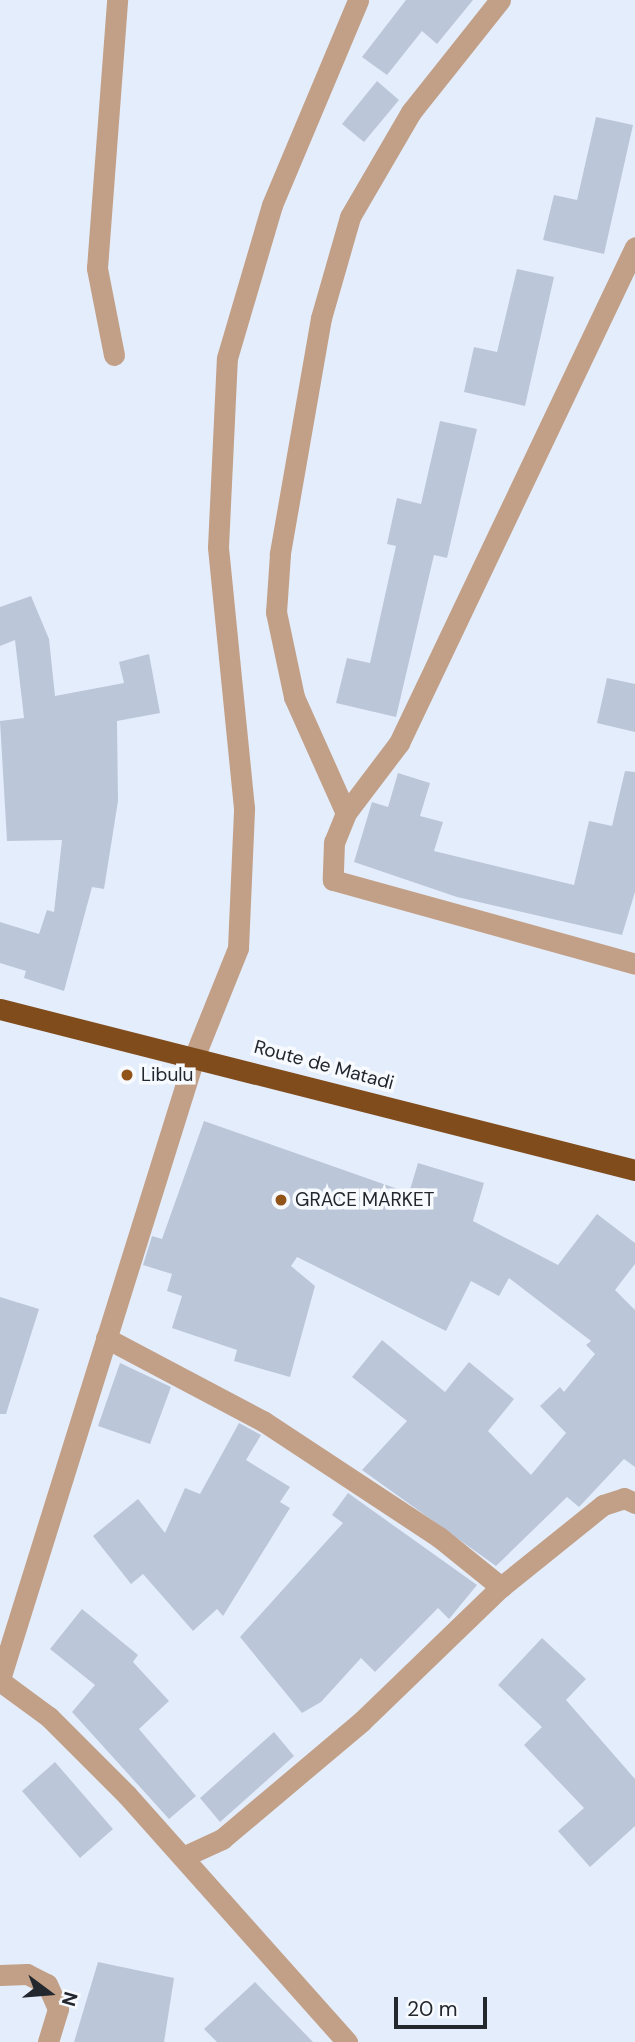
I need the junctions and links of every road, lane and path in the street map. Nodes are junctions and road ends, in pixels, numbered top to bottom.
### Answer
1 (117, 0) edge
2 (358, 0) edge
3 (500, 0) edge
4 (635, 247) edge
5 (114, 355) dead end
6 (346, 813) junction
7 (635, 964) edge
8 (0, 1009) edge
9 (195, 1055) junction
10 (635, 1170) edge
11 (106, 1338) junction
12 (635, 1503) edge
13 (501, 1587) junction
14 (0, 1680) edge
15 (184, 1856) junction
16 (0, 1975) edge
17 (48, 2042) edge
18 (346, 2042) edge

1 - 5 street
2 - 9 street
3 - 6 street
4 - 6 street
6 - 7 street
8 - 9 highway, Route de Matadi
9 - 10 highway, Route de Matadi
9 - 11 street
11 - 13 street
11 - 14 street
12 - 13 street
13 - 15 street
14 - 15 street
15 - 18 street
16 - 17 street

